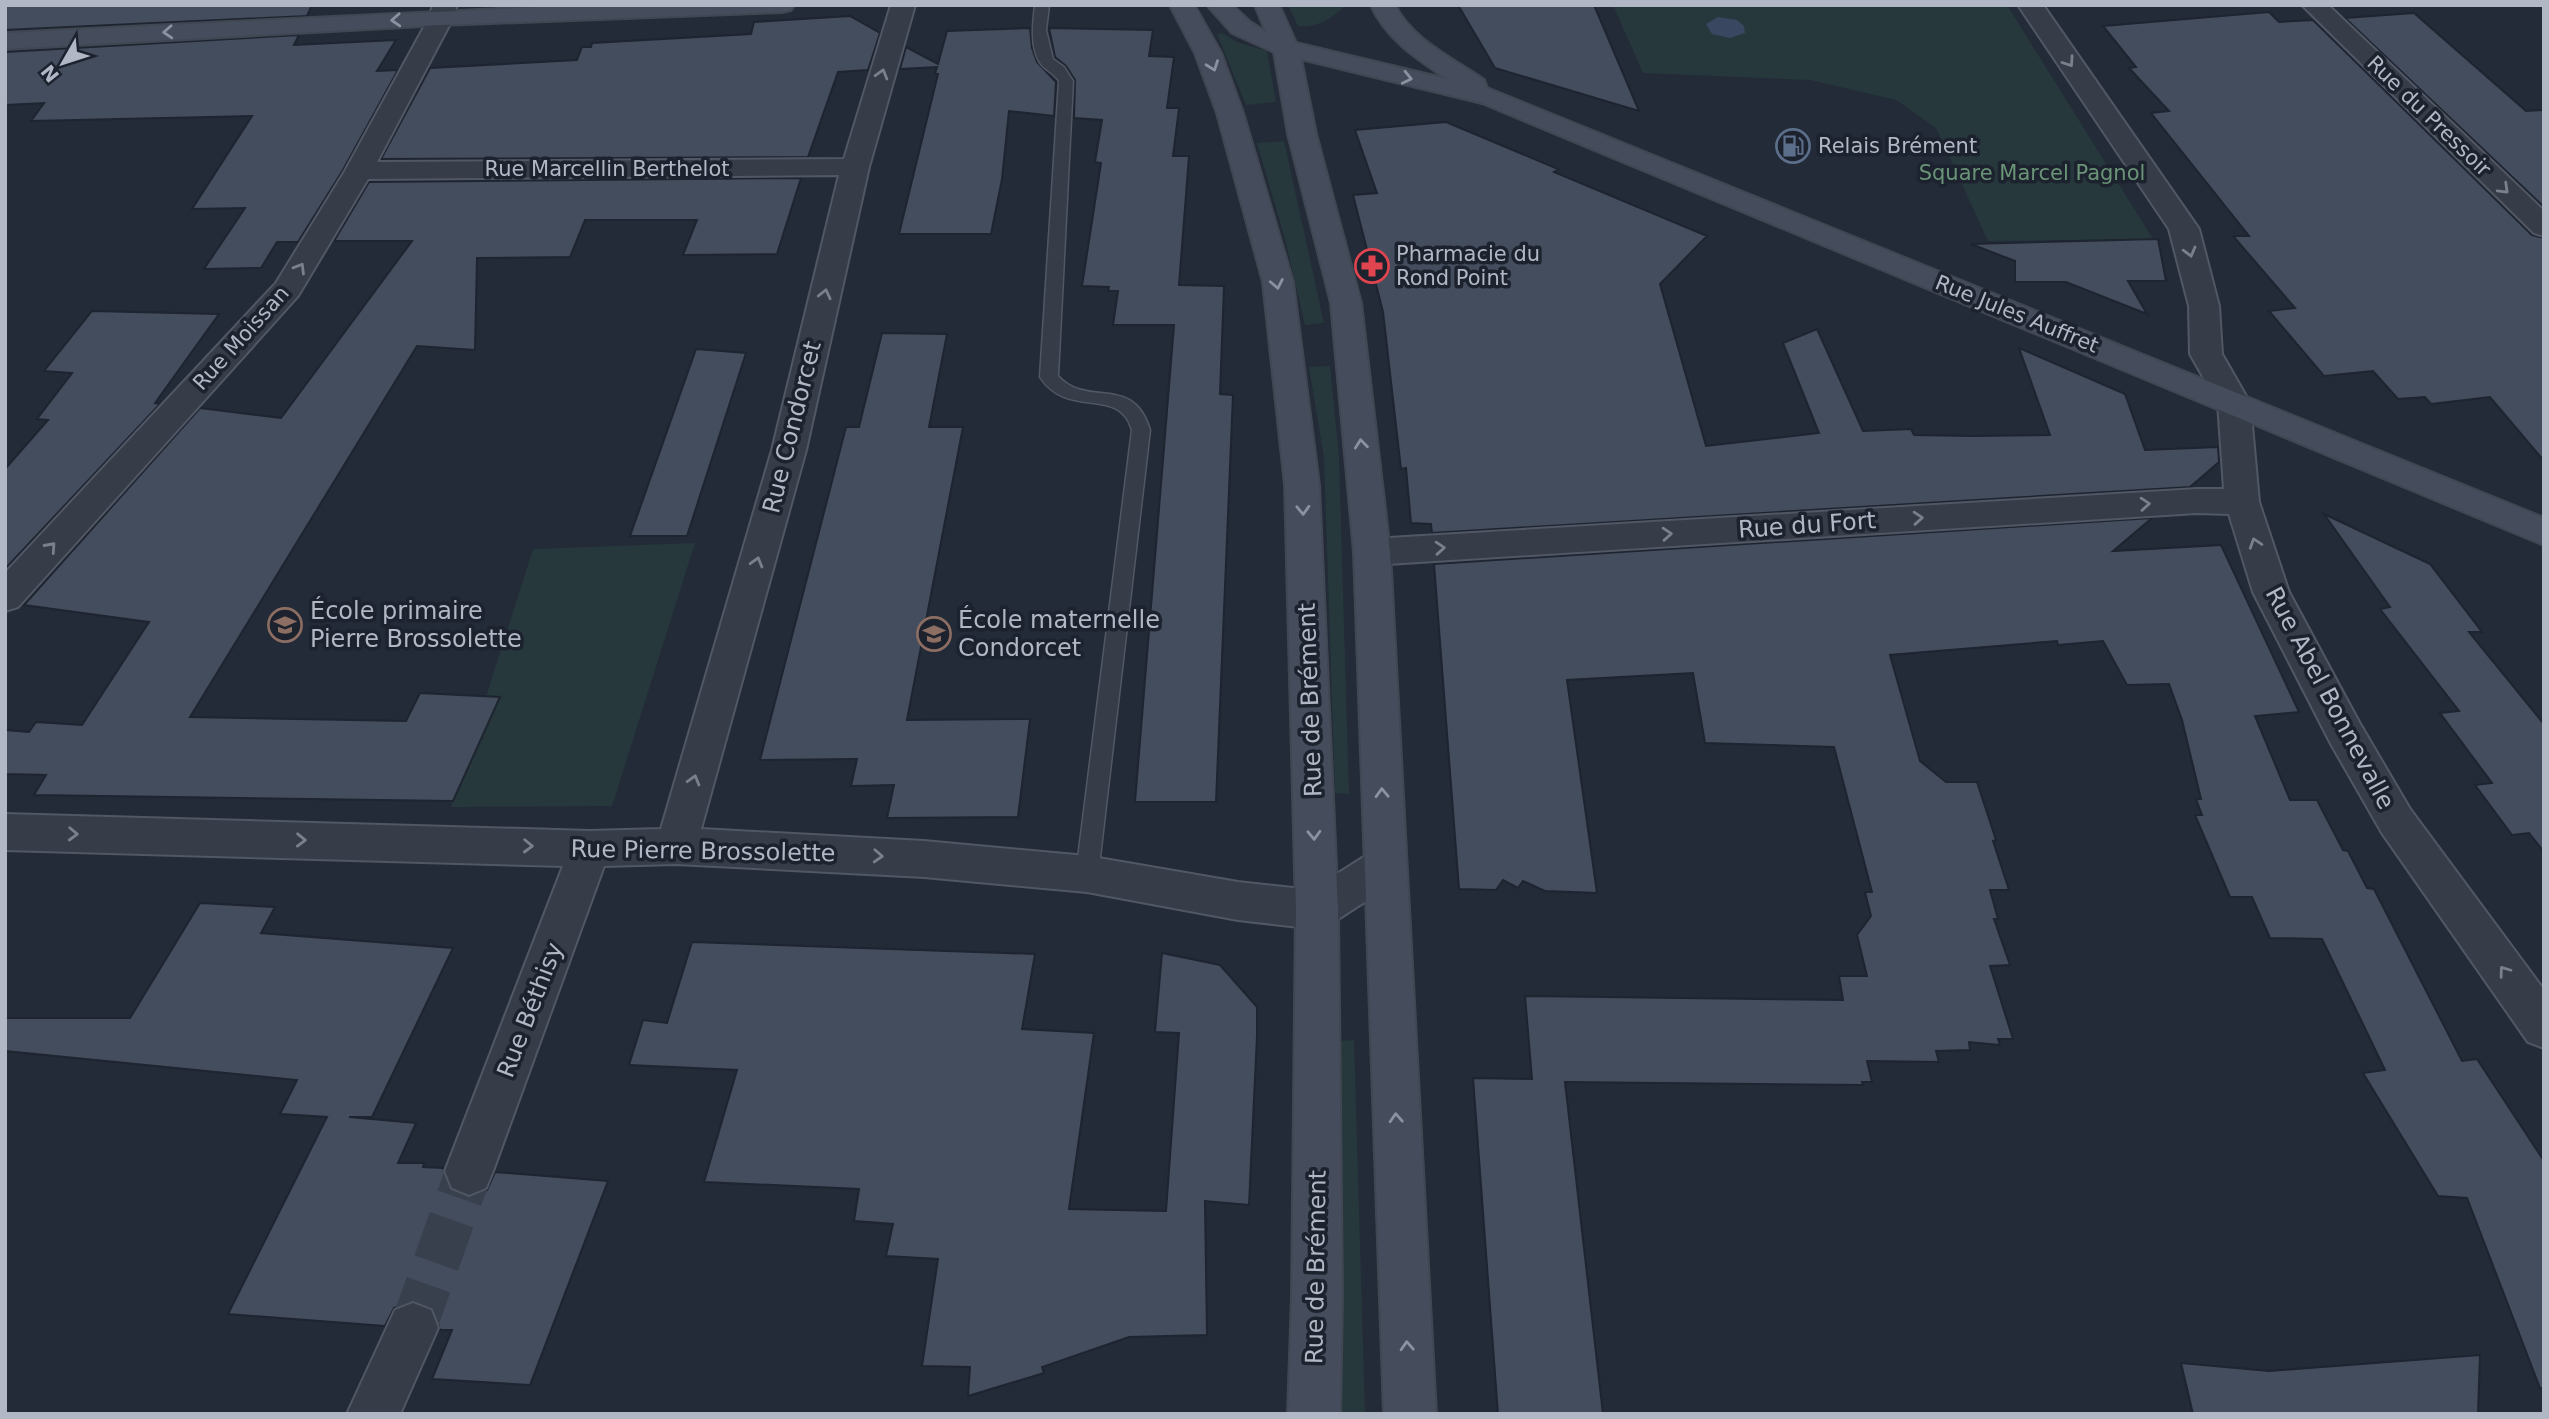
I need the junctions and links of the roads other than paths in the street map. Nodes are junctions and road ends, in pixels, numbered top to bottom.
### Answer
1 (782, 5) edge
2 (903, 5) edge
3 (1042, 5) edge
4 (1182, 5) edge
5 (1219, 5) edge
6 (1267, 5) edge
7 (2031, 5) edge
8 (2314, 5) edge
9 (1384, 10) edge
10 (443, 12) edge
11 (5, 41) edge
12 (1286, 48) junction
13 (1334, 69) junction
14 (1491, 97) junction
15 (855, 167) junction
16 (359, 171) junction
17 (2544, 227) edge
18 (2234, 403) junction
19 (2242, 502) junction
20 (2544, 531) edge
21 (1372, 552) junction
22 (5, 597) edge
23 (5, 832) edge
24 (676, 846) junction
25 (590, 849) junction
26 (1385, 866) junction
27 (1087, 874) junction
28 (1317, 910) junction
29 (2544, 1027) edge
30 (469, 1171) tunnel mouth
31 (413, 1328) tunnel mouth
32 (373, 1414) edge
33 (1314, 1414) edge
34 (1410, 1414) edge

1 - 10 main road
15 -> 2 street, Rue Condorcet
3 - 27 lane
4 -> 28 main road, Rue de Brément
5 - 12 main road, Rue Jules Auffret
6 - 12 main road
7 -> 18 street, Rue Abel Bonnevalle
8 -> 17 street, Rue du Pressoir
9 - 13 main road
9 - 14 main road, Rue Jules Auffret
10 -> 11 main road
10 - 16 street, Rue Moissan
12 - 13 main road
12 - 13 main road, Rue Jules Auffret
13 -> 14 main road, Rue Jules Auffret
21 -> 13 main road
14 - 18 main road, Rue Jules Auffret
15 - 16 street, Rue Marcellin Berthelot
24 -> 15 street, Rue Condorcet
22 -> 16 street, Rue Moissan
18 - 19 street, Rue Abel Bonnevalle
18 - 20 main road, Rue Jules Auffret
21 -> 19 street, Rue du Fort
29 -> 19 street, Rue Abel Bonnevalle
26 -> 21 main road
23 -> 25 street, Rue Pierre Brossolette
24 - 25 street, Rue Pierre Brossolette
24 -> 27 street, Rue Pierre Brossolette
25 - 30 street, Rue Béthisy
26 - 28 street
34 -> 26 main road
27 - 28 street, Rue Pierre Brossolette
28 - 33 main road, Rue de Brément
31 - 32 street

